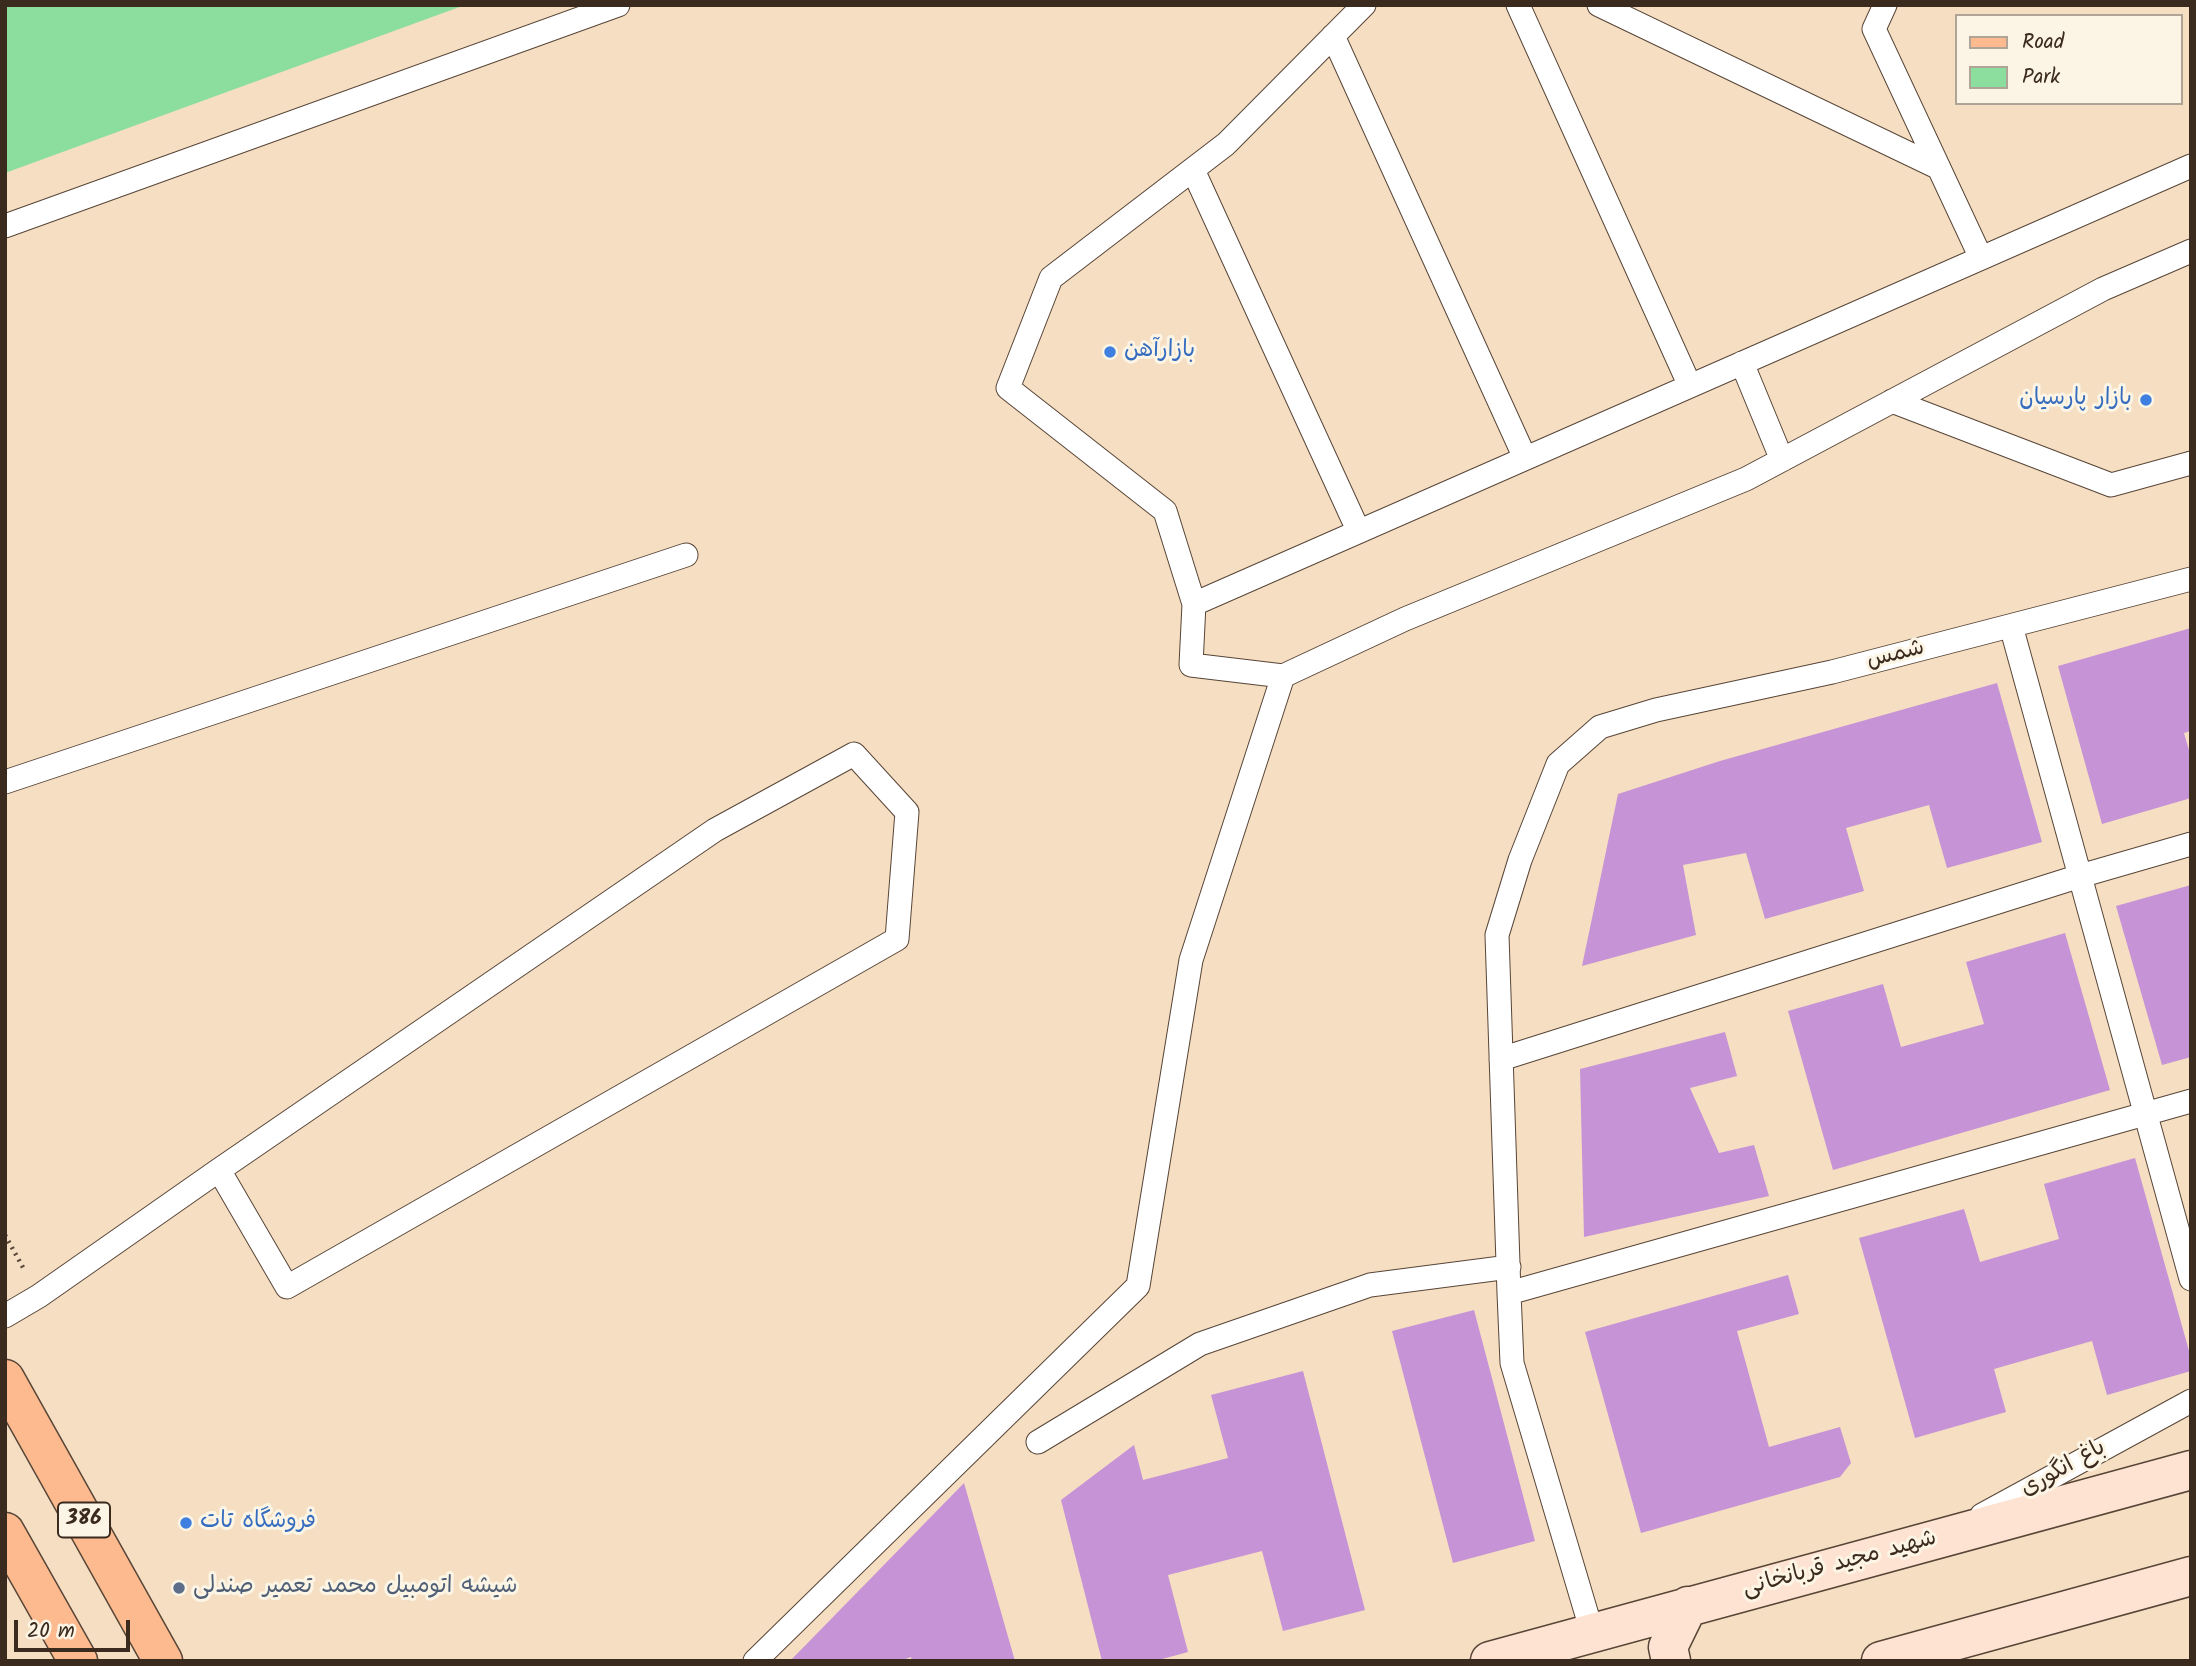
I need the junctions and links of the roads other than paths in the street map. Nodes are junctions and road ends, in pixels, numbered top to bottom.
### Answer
1 (618, 5) edge
2 (1364, 5) edge
3 (1518, 5) edge
4 (1599, 5) edge
5 (1885, 5) edge
6 (1333, 36) junction
7 (2191, 166) edge
8 (1939, 168) junction
9 (1193, 170) junction
10 (5, 226) edge
11 (2191, 251) edge
12 (1981, 258) junction
13 (1742, 363) junction
14 (1690, 386) junction
15 (1892, 401) junction
16 (1525, 457) junction
17 (1782, 460) junction
18 (2191, 463) edge
19 (1359, 530) junction
20 (686, 555) dead end
21 (2191, 579) edge
22 (1194, 604) junction
23 (2011, 626) junction
24 (1283, 676) junction
25 (5, 782) edge
26 (2191, 844) edge
27 (2080, 876) junction
28 (1502, 1059) junction
29 (2191, 1101) edge
30 (2145, 1113) junction
31 (219, 1170) junction
32 (1509, 1267) junction
33 (2191, 1279) edge
34 (1510, 1293) junction
35 (5, 1316) edge
36 (5, 1379) edge
37 (2191, 1401) edge
38 (1038, 1442) dead end
39 (2191, 1470) edge
40 (5, 1532) edge
41 (1937, 1539) junction
42 (2191, 1576) edge
43 (1688, 1606) junction
44 (1597, 1646) edge
45 (1498, 1660) edge
46 (78, 1661) edge
47 (163, 1661) edge
48 (755, 1661) edge
49 (1671, 1661) edge
50 (1881, 1661) edge

1 - 10 lane
2 - 6 lane
3 - 14 lane
4 - 8 lane
5 - 8 lane
6 - 9 lane
6 - 16 lane
7 - 12 lane
8 - 12 lane
9 - 19 lane
9 - 22 lane
11 - 15 lane
12 - 13 lane
13 - 14 lane
13 - 17 lane
14 - 16 lane
15 - 17 lane
15 - 18 lane
16 - 19 lane
17 - 24 lane
19 - 22 lane
20 - 25 lane
21 - 23 lane, شمس
22 - 24 lane
23 - 27 lane
23 - 28 lane, شمس
24 - 48 lane
26 - 27 lane
27 - 28 lane
27 - 30 lane
28 - 32 lane
29 - 30 lane
30 - 33 lane
30 - 34 lane
31 - 31 lane
31 - 35 lane
32 - 34 lane
32 - 38 lane
34 - 44 lane
36 - 47 main road, 386
37 - 41 lane, باغ انگوری
39 - 41 main road, شهید مجید قربانخانی
40 - 46 main road
41 - 43 main road, شهید مجید قربانخانی
42 - 50 main road
43 - 44 main road, شهید مجید قربانخانی
43 - 49 main road
44 - 45 main road, شهید مجید قربانخانی

